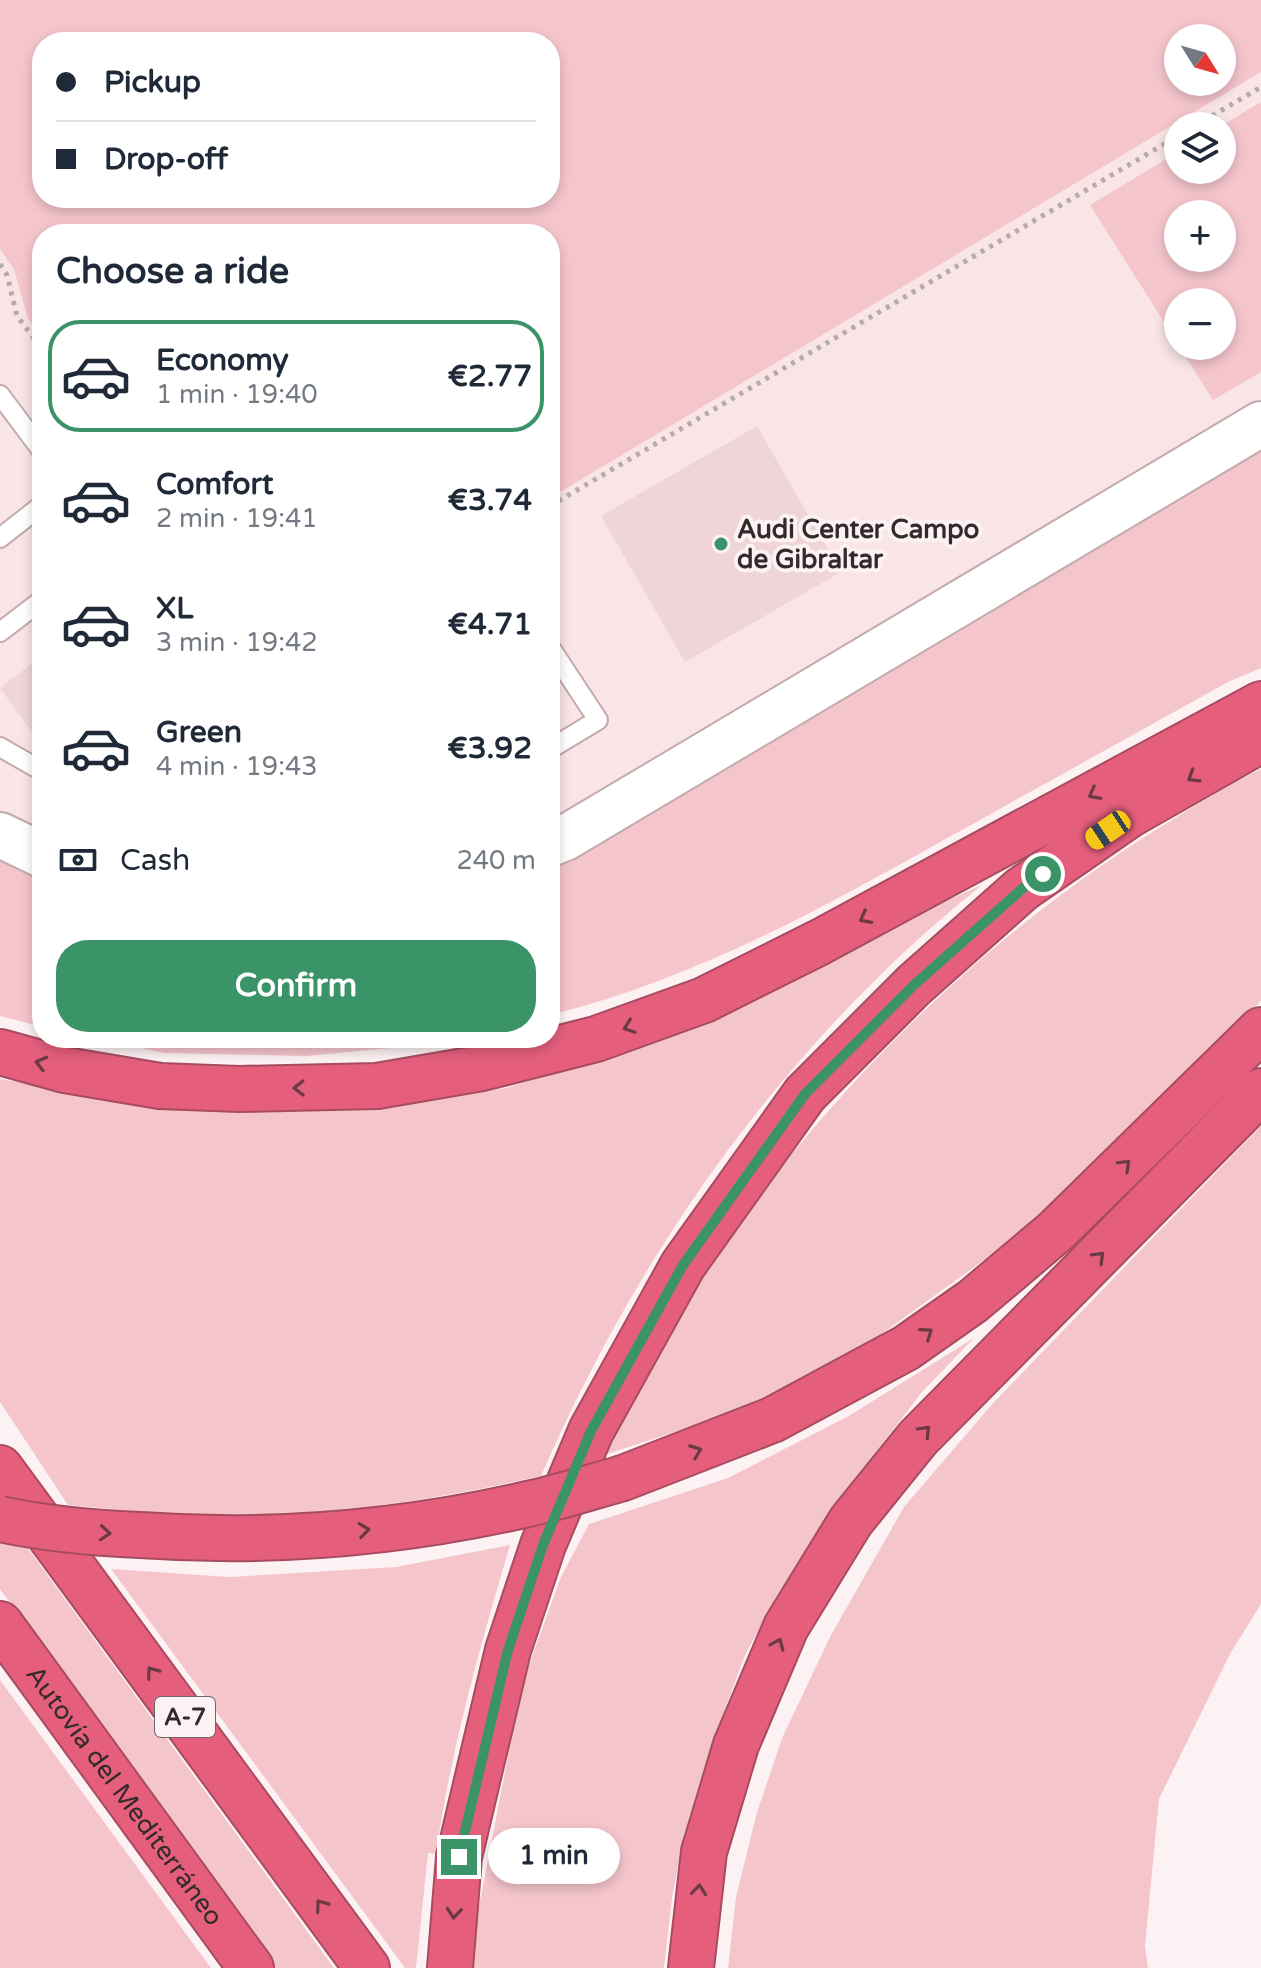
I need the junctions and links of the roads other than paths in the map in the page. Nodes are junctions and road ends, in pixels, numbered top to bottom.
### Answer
1 (0, 395) edge
2 (1261, 424) edge
3 (32, 438) edge
4 (32, 513) edge
5 (0, 538) edge
6 (32, 608) edge
7 (0, 632) edge
8 (560, 665) edge
9 (1261, 704) edge
10 (1261, 740) edge
11 (560, 743) edge
12 (0, 747) edge
13 (32, 765) edge
14 (0, 835) edge
15 (560, 839) edge
16 (32, 850) edge
17 (1261, 1030) edge
18 (0, 1052) edge
19 (1261, 1091) edge
20 (0, 1468) edge
21 (0, 1519) edge
22 (0, 1624) edge
23 (251, 1968) edge
24 (367, 1968) edge
25 (450, 1968) edge
26 (691, 1968) edge

1 - 3 lane
2 - 15 street
4 - 5 lane
6 - 7 lane
8 - 11 lane
9 -> 18 highway
10 -> 25 highway
12 - 13 lane
14 - 16 street
21 -> 17 highway, bridge
26 -> 19 highway
24 -> 20 highway, A-7
22 - 23 highway, Autovía del Mediterráneo

